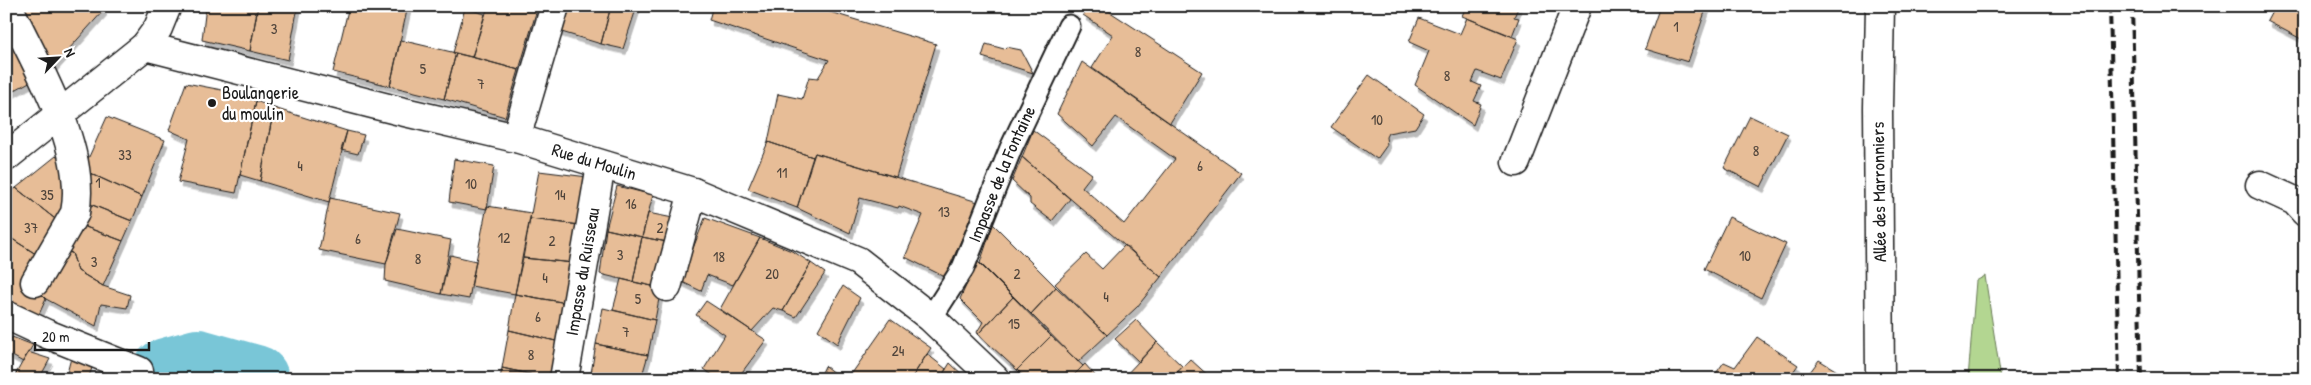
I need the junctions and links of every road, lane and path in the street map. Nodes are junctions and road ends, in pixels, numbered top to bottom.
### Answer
1 (8, 6) edge
2 (167, 6) edge
3 (555, 6) edge
4 (1577, 6) edge
5 (1880, 6) edge
6 (1069, 26) dead end
7 (145, 46) junction
8 (60, 115) junction
9 (516, 138) junction
10 (6, 158) edge
11 (1516, 162) dead end
12 (601, 165) junction
13 (2260, 185) dead end
14 (693, 192) junction
15 (2305, 212) edge
16 (35, 282) dead end
17 (667, 286) dead end
18 (6, 315) edge
19 (931, 318) junction
20 (139, 371) dead end
21 (564, 379) edge
22 (995, 379) edge
23 (1880, 379) edge

1 - 8 street
2 - 7 street
3 - 9 street
4 - 11 street
5 - 23 street, Allée des Marronniers
6 - 19 lane, Impasse de la Fontaine
7 - 8 street
7 - 9 street, Rue du Moulin
8 - 10 street
8 - 16 street
9 - 12 street, Rue du Moulin
12 - 14 street, Rue du Moulin
12 - 21 street, Impasse du Ruisseau
13 - 15 street
14 - 17 street
14 - 19 street, Rue du Moulin
18 - 20 street
19 - 22 street, Rue du Moulin

